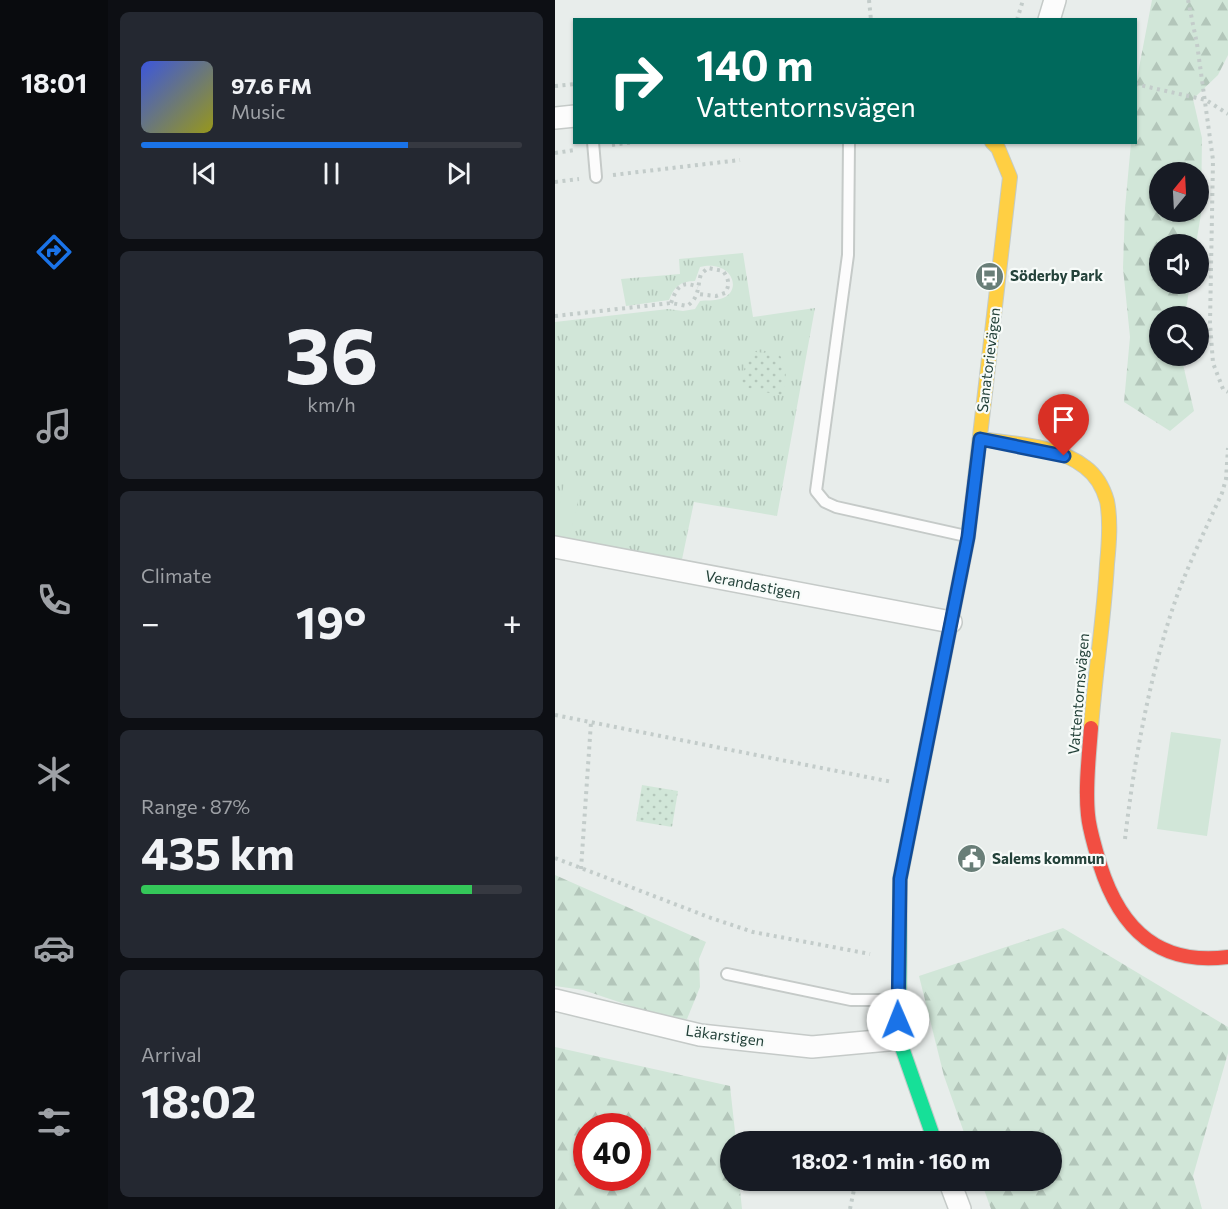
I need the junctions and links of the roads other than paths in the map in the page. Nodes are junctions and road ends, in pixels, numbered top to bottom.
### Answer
1 (1055, 0) edge
2 (1050, 18) edge
3 (573, 116) edge
4 (555, 118) edge
5 (593, 144) edge
6 (849, 144) edge
7 (994, 144) edge
8 (597, 177) road end
9 (980, 439) junction
10 (968, 537) junction
11 (555, 547) edge
12 (951, 622) junction
13 (1228, 957) edge
14 (727, 974) dead end
15 (555, 1000) edge
16 (898, 1000) junction
17 (899, 1039) junction
18 (931, 1131) edge
19 (953, 1191) edge
20 (960, 1209) edge

1 - 2 street
3 - 4 street
5 - 8 lane
6 - 10 lane
7 - 9 street, Sanatorievägen
9 - 10 street, Sanatorievägen
9 - 13 street, Vattentornsvägen
10 - 12 street, Sanatorievägen
11 - 12 street, Verandastigen
12 - 16 street, Sanatorievägen
14 - 16 lane
15 - 17 street, Läkarstigen
16 - 17 street, Sanatorievägen
17 - 18 street, Sanatorievägen
19 - 20 street

